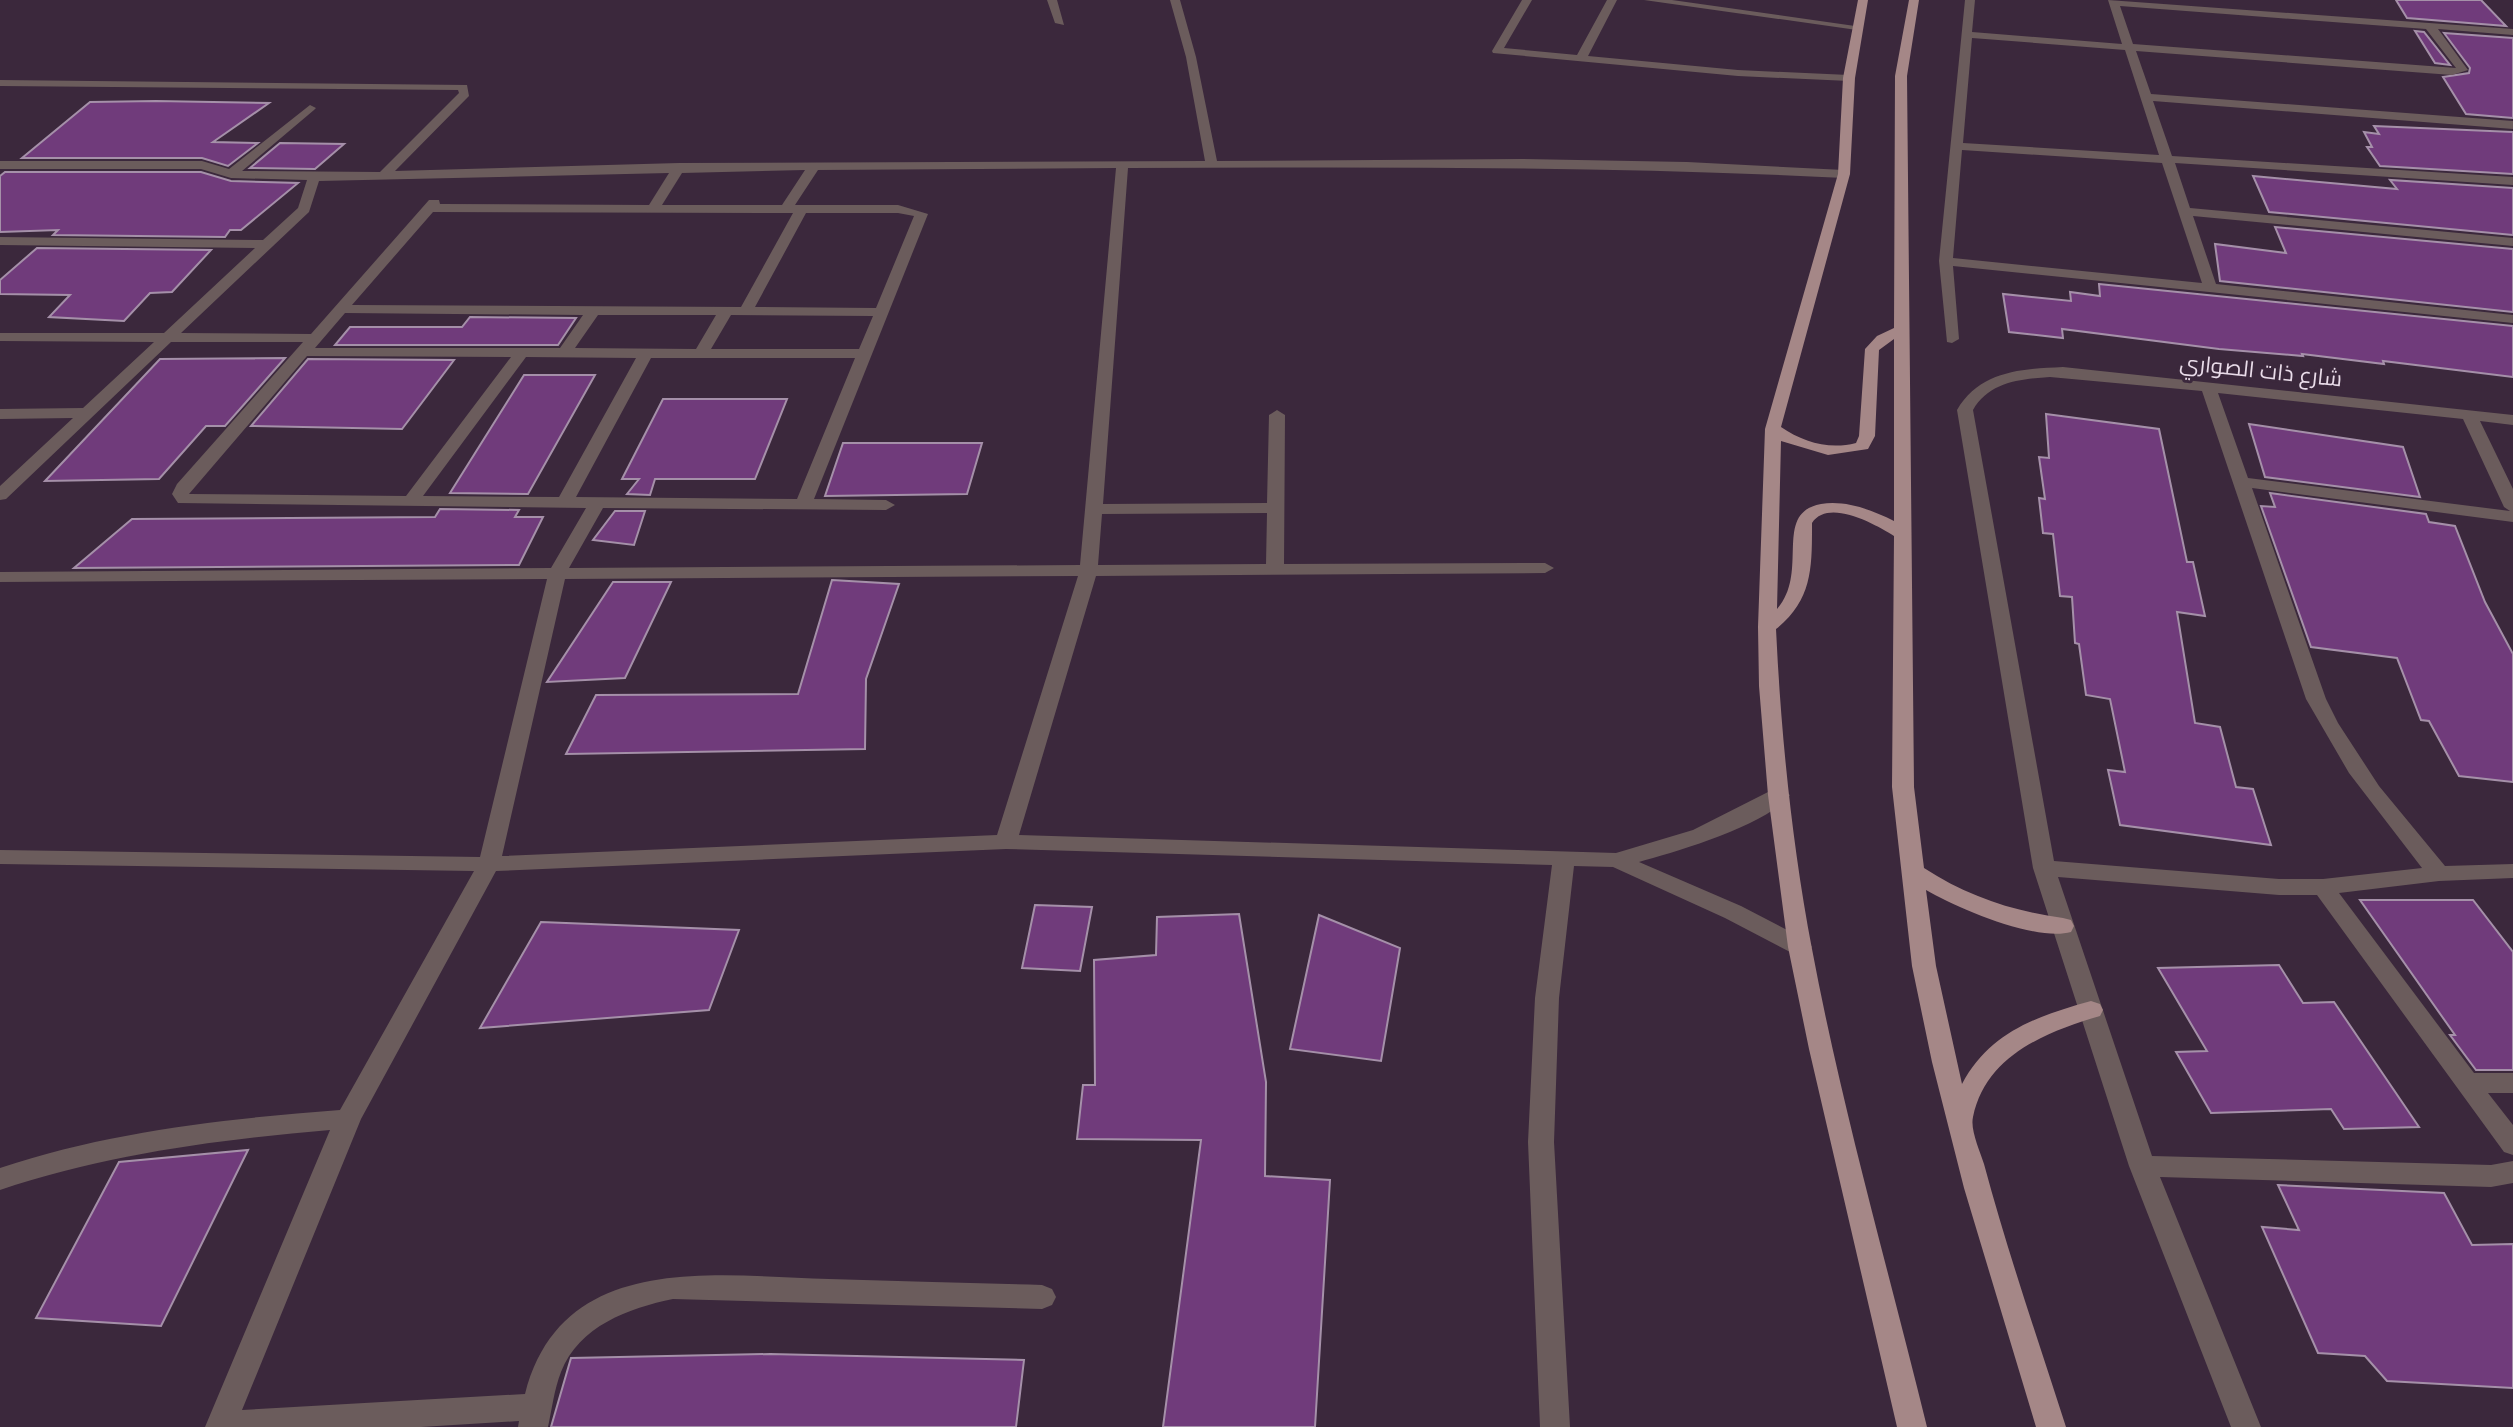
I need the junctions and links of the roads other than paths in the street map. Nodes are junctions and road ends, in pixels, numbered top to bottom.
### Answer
1 (1052, 0) edge
2 (1175, 0) edge
3 (1527, 0) edge
4 (1612, 0) edge
5 (1649, 0) edge
6 (1863, 0) edge
7 (1914, 0) edge
8 (1970, 0) edge
9 (2113, 1) edge
10 (1060, 23) dead end
11 (2429, 25) junction
12 (1857, 27) junction
13 (2513, 32) edge
14 (1968, 35) junction
15 (2129, 48) junction
16 (1580, 60) junction
17 (1849, 78) junction
18 (0, 83) edge
19 (2146, 97) junction
20 (310, 108) dead end
21 (2508, 125) edge
22 (2513, 136) edge
23 (1957, 146) junction
24 (2167, 159) junction
25 (0, 165) edge
26 (1212, 165) junction
27 (814, 166) junction
28 (1122, 166) junction
29 (679, 167) junction
30 (231, 174) junction
31 (1844, 174) junction
32 (384, 175) junction
33 (314, 177) junction
34 (2513, 181) edge
35 (653, 209) junction
36 (794, 209) junction
37 (2185, 211) junction
38 (0, 241) edge
39 (2513, 242) edge
40 (266, 244) junction
41 (1946, 261) junction
42 (2211, 289) junction
43 (340, 309) junction
44 (593, 311) junction
45 (726, 311) junction
46 (746, 311) junction
47 (882, 312) junction
48 (2513, 319) edge
49 (1900, 331) junction
50 (0, 337) edge
51 (165, 338) junction
52 (315, 338) junction
53 (1952, 339) dead end
54 (303, 352) junction
55 (522, 353) junction
56 (564, 353) junction
57 (646, 353) junction
58 (701, 353) junction
59 (864, 354) junction
60 (2208, 387) junction
61 (83, 413) junction
62 (0, 414) edge
63 (1277, 415) dead end
64 (2469, 415) junction
65 (2513, 420) edge
66 (1773, 429) junction
67 (2241, 482) junction
68 (0, 495) edge
69 (410, 502) junction
70 (564, 503) junction
71 (597, 503) junction
72 (804, 504) junction
73 (886, 505) dead end
74 (2513, 507) edge
75 (1276, 508) junction
76 (1093, 509) junction
77 (2513, 517) edge
78 (1903, 534) junction
79 (1545, 568) dead end
80 (1275, 569) junction
81 (1089, 570) junction
82 (557, 574) junction
83 (0, 577) edge
84 (1767, 627) junction
85 (1779, 795) junction
86 (1006, 842) junction
87 (0, 857) edge
88 (1564, 859) junction
89 (1616, 860) junction
90 (489, 864) junction
91 (2044, 868) junction
92 (1913, 871) junction
93 (2513, 871) edge
94 (2439, 874) junction
95 (2323, 887) junction
96 (2063, 926) junction
97 (1800, 947) junction
98 (2091, 1010) junction
99 (2467, 1083) junction
100 (2513, 1083) edge
101 (348, 1119) junction
102 (1959, 1121) junction
103 (2513, 1145) edge
104 (2142, 1166) junction
105 (2513, 1172) edge
106 (0, 1179) edge
107 (1042, 1297) dead end
108 (535, 1417) edge
109 (220, 1426) edge
110 (1555, 1427) edge
111 (1912, 1427) edge
112 (2051, 1427) edge
113 (2246, 1427) edge

1 - 10 street
2 - 26 street
3 - 16 street
4 - 16 street
5 - 12 street
6 - 12 main road
7 - 49 main road
8 - 14 street
9 - 11 street
9 - 15 street
11 - 13 street
11 - 15 street
12 - 17 main road
14 - 15 street
14 - 23 street
15 - 19 street
16 - 17 street
17 - 31 main road
18 - 32 street
19 - 21 street
19 - 24 street
20 - 30 street
21 - 22 street
23 - 24 street
23 - 41 street
24 - 34 street
24 - 37 street
25 - 30 street
26 - 28 street
26 - 31 street
27 - 28 street
27 - 29 street
27 - 36 street
28 - 76 street
29 - 32 street
29 - 35 street
30 - 33 street
31 - 66 main road
32 - 33 street
33 - 40 street
35 - 36 street
35 - 43 street
36 - 46 street
36 - 47 street
37 - 39 street
37 - 42 street
38 - 40 street
40 - 51 street
41 - 42 street
41 - 53 street
42 - 48 street
43 - 44 street
43 - 52 street
44 - 45 street
44 - 56 street
45 - 46 street
45 - 58 street
46 - 47 street
47 - 59 street
49 - 66 main road
49 - 78 main road
50 - 51 street
51 - 52 street
51 - 61 street
52 - 54 street
54 - 55 street
54 - 69 street
55 - 56 street
55 - 69 street
56 - 57 street
57 - 58 street
57 - 70 street
58 - 59 street
59 - 72 street
60 - 64 street, شارع ذات الصواري
60 - 67 street
60 - 91 street, شارع ذات الصواري
61 - 62 street
61 - 68 street
63 - 75 street
64 - 65 street, شارع ذات الصواري
64 - 74 street
66 - 84 main road
67 - 77 street
67 - 94 street
69 - 70 street
70 - 71 street
71 - 72 street
71 - 82 street
72 - 73 street
75 - 76 street
75 - 80 street
76 - 81 street
78 - 84 main road
78 - 92 main road
79 - 80 street
80 - 81 street
81 - 82 street
81 - 86 street
82 - 83 street
82 - 90 street
84 - 85 main road
85 - 89 street
85 - 97 main road
86 - 88 street
86 - 90 street
87 - 90 street
88 - 89 street
88 - 110 street
89 - 97 street
90 - 101 street
91 - 95 street
91 - 96 street
92 - 96 main road
92 - 102 main road
93 - 94 street
94 - 95 street
95 - 99 street
96 - 98 street
97 - 111 main road
98 - 102 main road
98 - 104 street
99 - 100 street
99 - 103 street
101 - 106 street
101 - 109 street
102 - 112 main road
104 - 105 street
104 - 113 street
107 - 108 street
108 - 109 street

